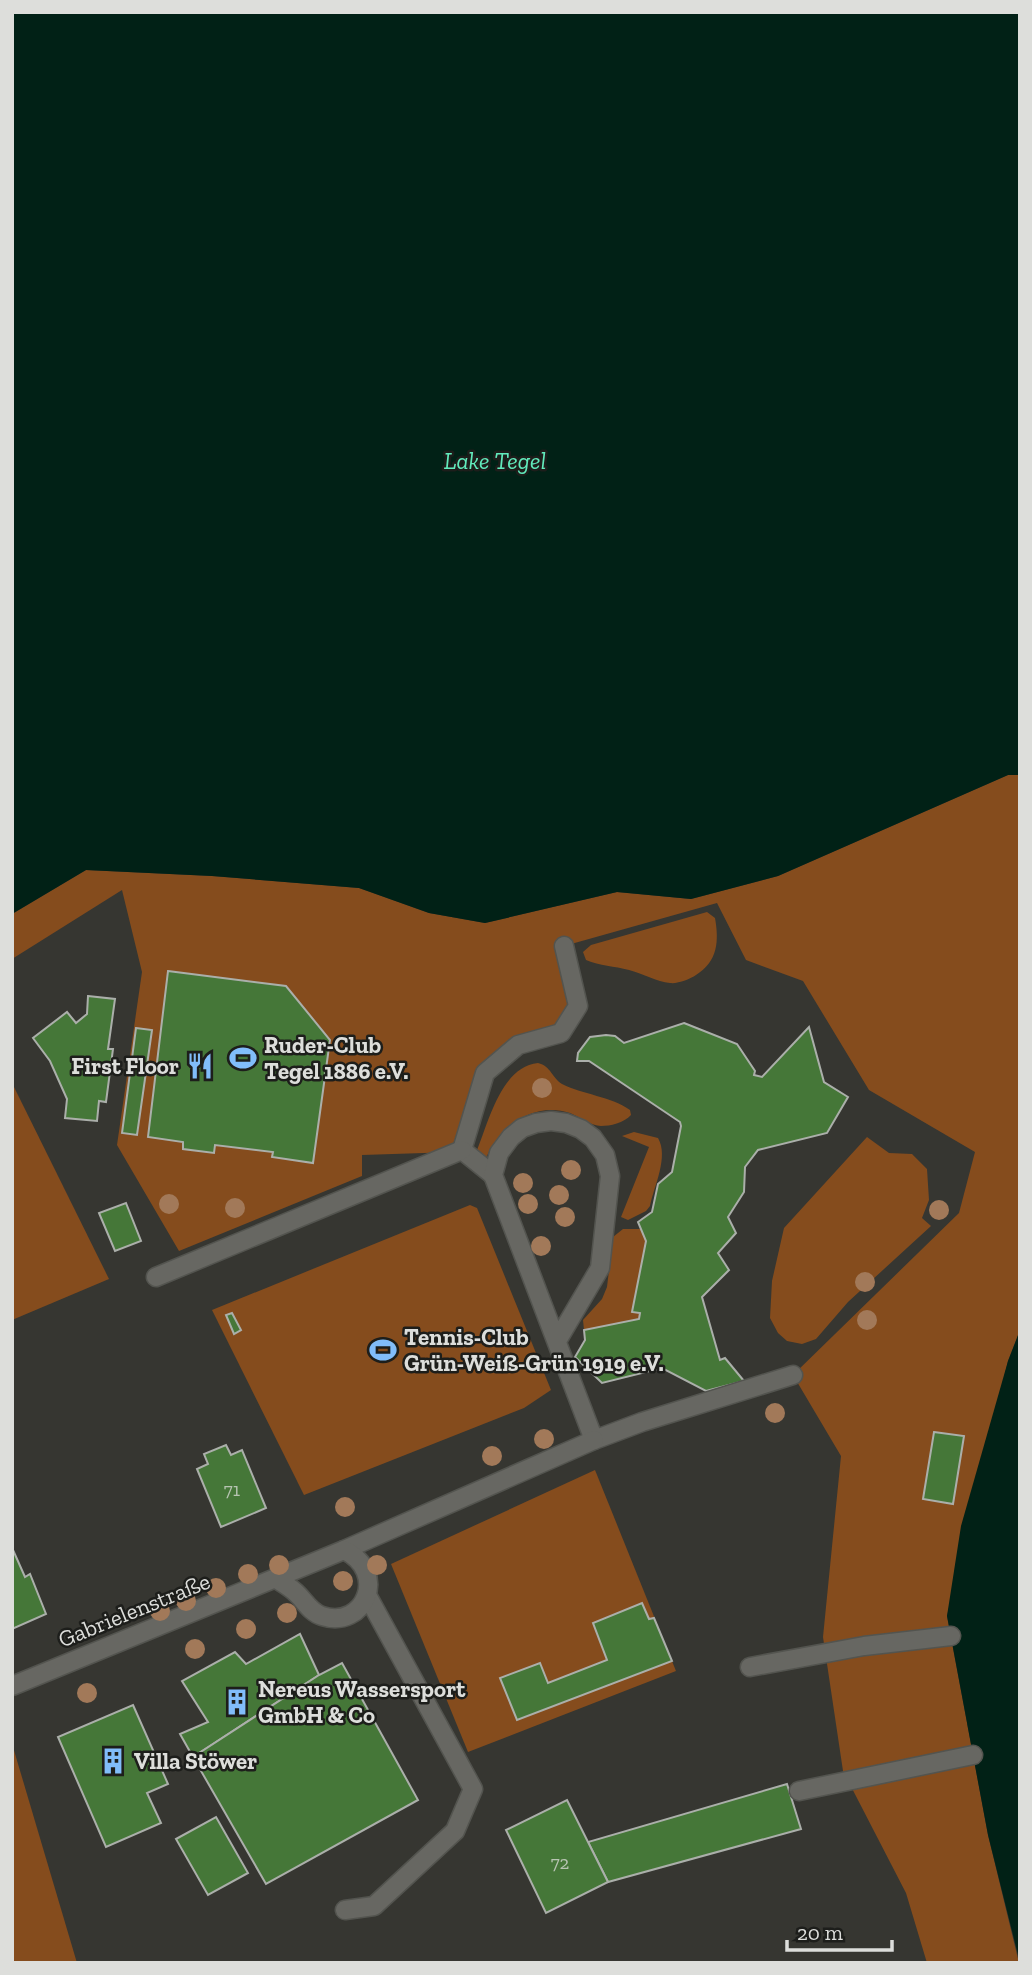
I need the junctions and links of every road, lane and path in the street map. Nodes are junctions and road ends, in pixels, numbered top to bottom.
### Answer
1 (564, 946) dead end
2 (462, 1150) junction
3 (493, 1175) junction
4 (156, 1277) dead end
5 (557, 1341) junction
6 (793, 1375) dead end
7 (594, 1440) junction
8 (344, 1550) junction
9 (275, 1578) junction
10 (367, 1595) junction
11 (951, 1636) dead end
12 (750, 1667) dead end
13 (12, 1686) edge
14 (973, 1755) dead end
15 (799, 1791) dead end
16 (345, 1910) dead end

1 - 2 street
2 - 3 street
2 - 4 street
3 - 5 street
3 - 5 street
5 - 7 street
6 - 7 street, Gabrielenstraße
7 - 8 street, Gabrielenstraße
8 - 9 street, Gabrielenstraße
8 - 10 street
9 - 10 street
9 - 13 street, Gabrielenstraße
10 - 16 street
11 - 12 street
14 - 15 street

